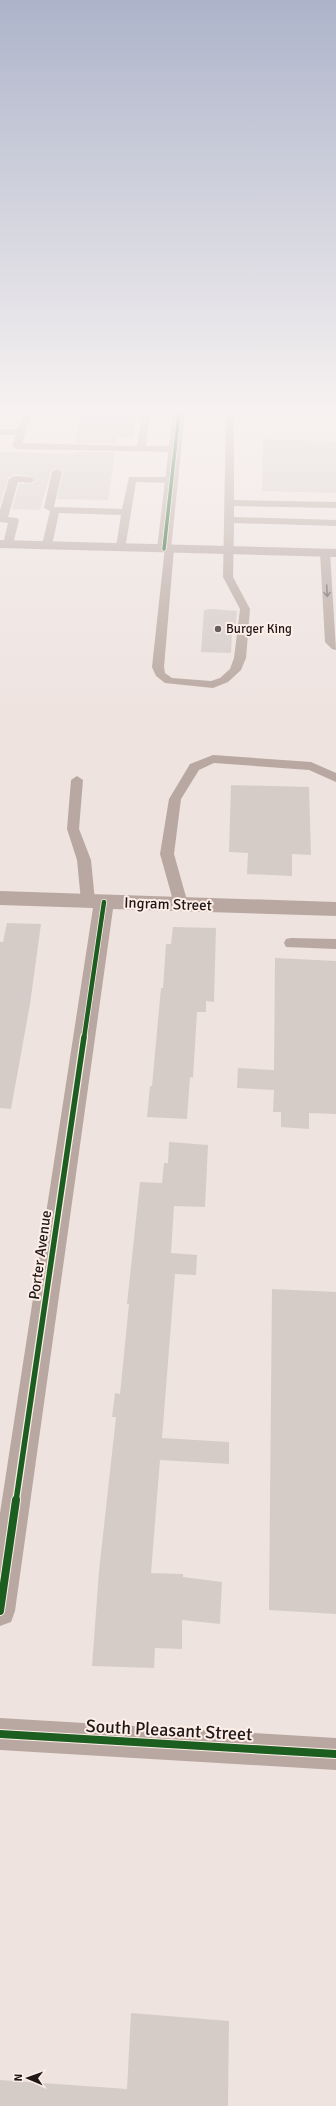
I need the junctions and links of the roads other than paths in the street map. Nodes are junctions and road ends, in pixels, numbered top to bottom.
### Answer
1 (55, 511) edge
2 (100, 511) edge
3 (169, 511) edge
4 (229, 511) edge
5 (126, 512) joint
6 (1, 519) edge
7 (229, 520) junction
8 (336, 523) edge
9 (4, 544) edge
10 (48, 545) junction
11 (121, 548) junction
12 (166, 549) junction
13 (228, 550) junction
14 (330, 552) edge
15 (336, 647) edge
16 (336, 778) edge
17 (77, 780) dead end
18 (0, 898) edge
19 (96, 902) junction
20 (181, 904) junction
21 (336, 909) edge
22 (291, 943) dead end
23 (336, 944) edge
24 (0, 1611) edge
25 (0, 1734) edge
26 (336, 1754) edge

1 - 10 lane
2 - 5 lane
3 - 12 street
4 - 7 lane
5 - 11 lane
6 - 9 lane
7 - 8 lane
7 - 13 lane
9 - 10 highway
10 - 11 highway
11 - 12 highway
12 - 13 highway
12 - 13 lane
13 - 14 highway
14 -> 15 lane
16 - 20 lane
17 - 19 lane
18 - 19 street, Ingram Street
19 - 20 street, Ingram Street
19 - 24 street, Porter Avenue
20 - 21 street, Ingram Street
22 - 23 lane
25 - 26 street, South Pleasant Street

